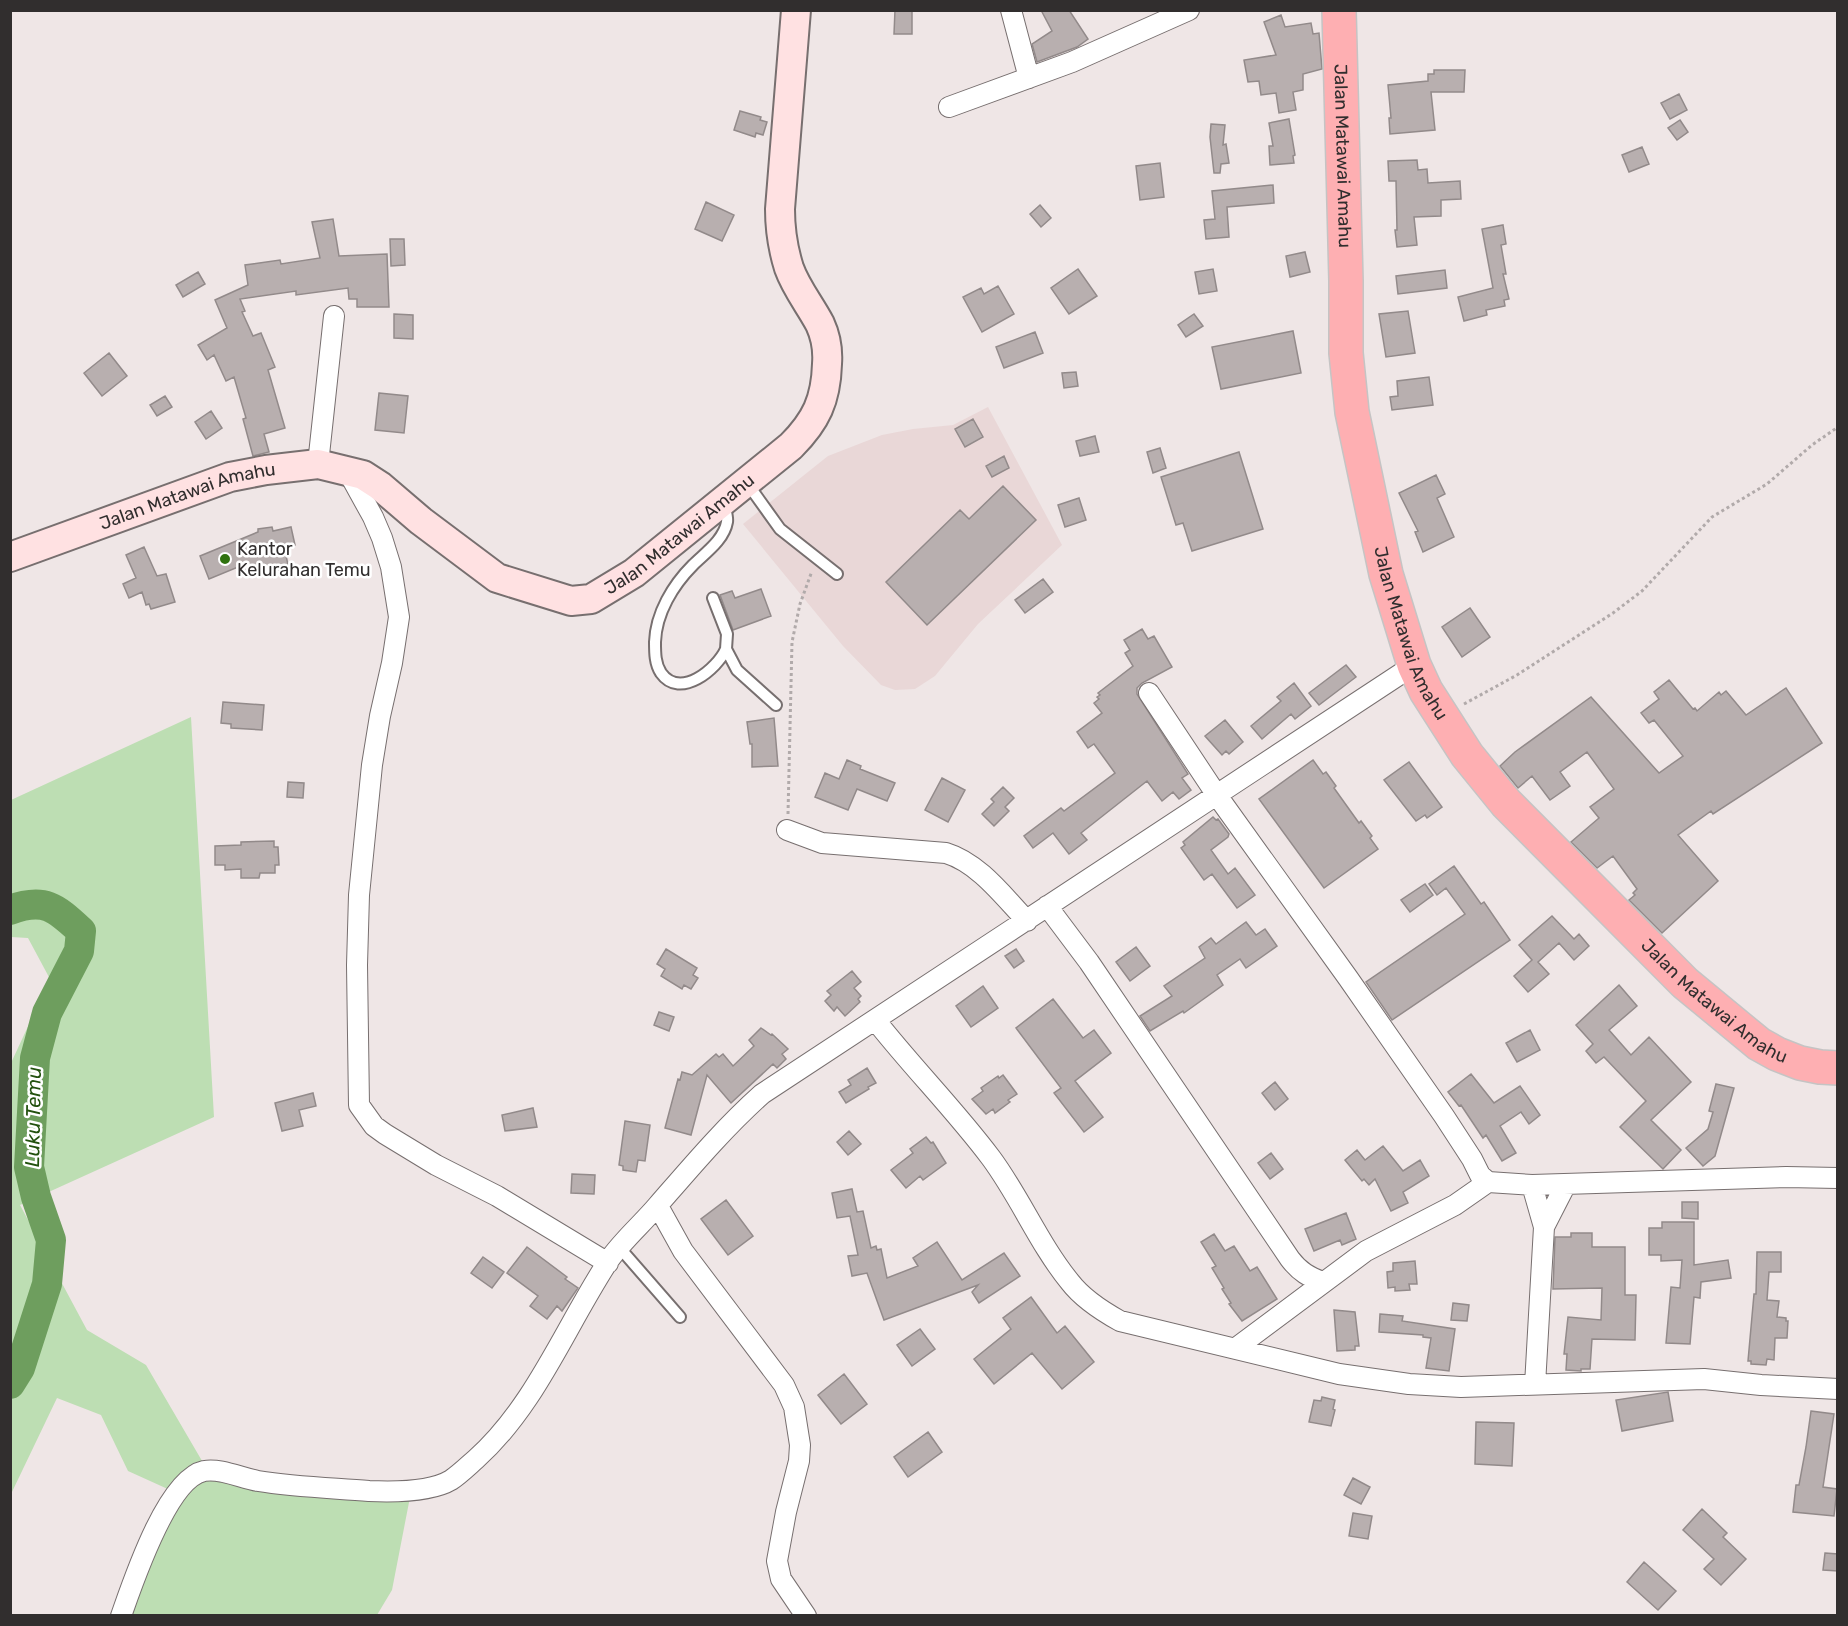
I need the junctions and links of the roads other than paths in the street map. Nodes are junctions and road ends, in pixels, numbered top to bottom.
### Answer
1 (796, 10) edge
2 (1011, 10) edge
3 (1188, 10) edge
4 (1338, 10) edge
5 (1029, 78) junction
6 (949, 107) dead end
7 (334, 316) dead end
8 (318, 464) junction
9 (347, 470) junction
10 (746, 483) junction
11 (723, 500) junction
12 (10, 557) edge
13 (837, 574) dead end
14 (713, 598) dead end
15 (726, 649) junction
16 (719, 662) junction
17 (1414, 665) junction
18 (737, 670) junction
19 (1149, 693) dead end
20 (776, 705) dead end
21 (1216, 794) junction
22 (787, 830) road end
23 (1047, 906) junction
24 (1027, 921) junction
25 (876, 1020) junction
26 (1838, 1068) edge
27 (1838, 1178) edge
28 (1488, 1182) junction
29 (1566, 1184) junction
30 (1533, 1185) junction
31 (658, 1206) junction
32 (1544, 1227) junction
33 (613, 1255) junction
34 (1323, 1282) junction
35 (680, 1317) dead end
36 (1236, 1348) junction
37 (1535, 1385) junction
38 (1838, 1389) edge
39 (121, 1616) edge
40 (806, 1616) edge

1 - 10 main road, Jalan Matawai Amahu
2 - 5 street
3 - 5 street
4 - 17 highway, Jalan Matawai Amahu
5 - 6 street
7 - 8 street
8 - 9 main road, Jalan Matawai Amahu
8 - 12 main road, Jalan Matawai Amahu
9 - 11 main road, Jalan Matawai Amahu
9 - 33 street
10 - 11 main road, Jalan Matawai Amahu
10 - 13 lane
11 - 16 lane
14 - 15 lane
15 - 16 lane
15 - 18 lane
16 - 18 lane
17 - 21 street
17 - 26 highway, Jalan Matawai Amahu
18 - 20 lane
19 - 21 street
21 - 23 street
21 - 28 street
22 - 24 street
23 - 24 street
23 - 34 street
24 - 25 street
25 - 31 street
25 - 36 street
27 - 29 street
28 - 30 street
28 - 34 street
29 - 30 street
29 - 32 street
30 - 32 street
31 - 33 street
31 - 40 street
32 - 37 street
33 - 35 lane
33 - 39 street
34 - 36 street
36 - 37 street
37 - 38 street

